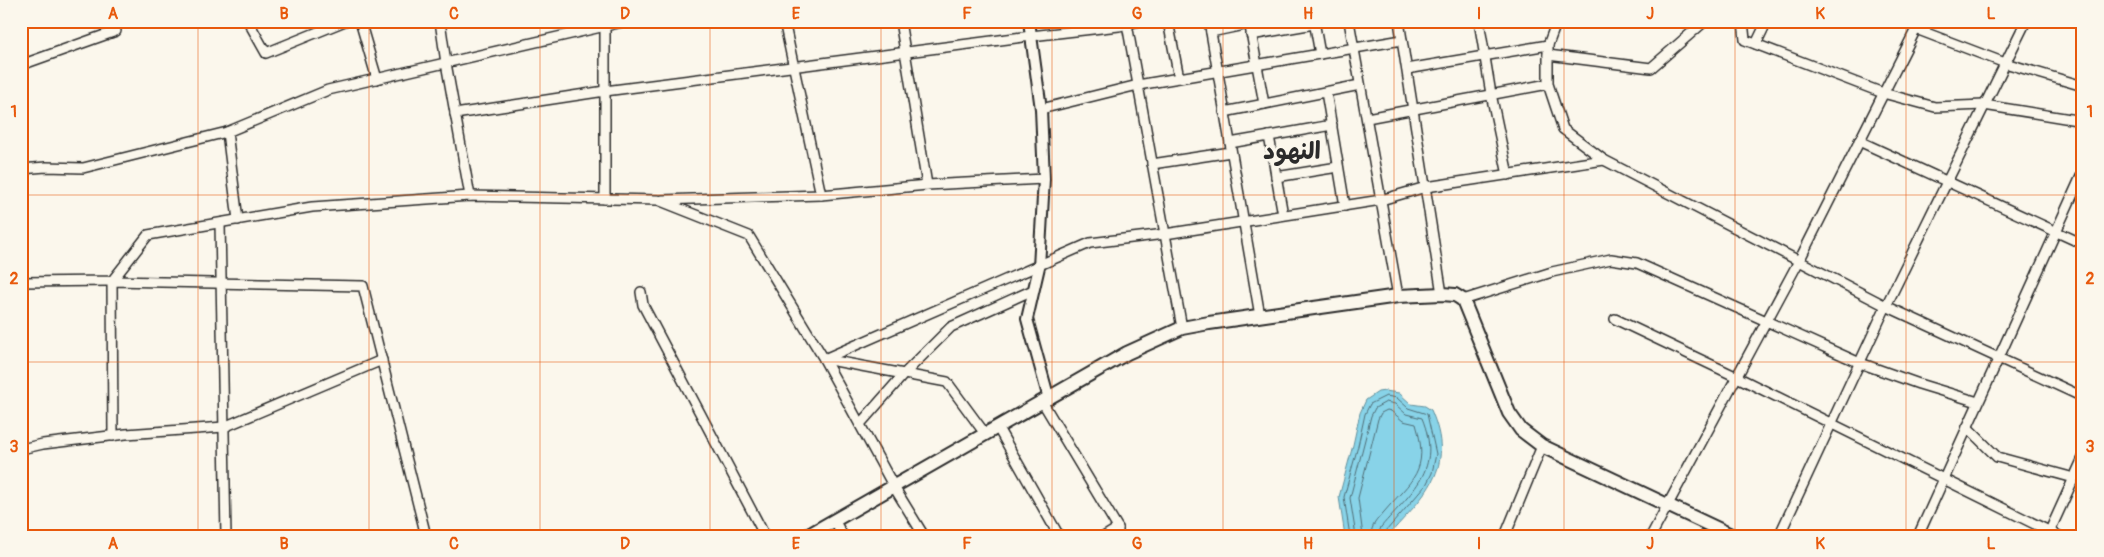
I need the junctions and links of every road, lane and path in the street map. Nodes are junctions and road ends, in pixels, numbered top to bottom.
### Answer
1 (248, 21) edge
2 (345, 21) edge
3 (360, 21) edge
4 (440, 21) edge
5 (627, 21) edge
6 (784, 21) edge
7 (900, 21) edge
8 (1029, 21) edge
9 (1140, 21) edge
10 (1185, 21) edge
11 (1209, 21) edge
12 (1349, 21) edge
13 (1399, 21) edge
14 (1479, 21) edge
15 (1557, 21) edge
16 (1705, 21) edge
17 (1743, 21) edge
18 (1767, 21) edge
19 (2026, 21) edge
20 (1168, 23) edge
21 (1249, 23) edge
22 (1314, 23) edge
23 (605, 24) edge
24 (1127, 24) junction
25 (1918, 25) edge
26 (116, 31) dead end
27 (1210, 32) junction
28 (1251, 35) junction
29 (1031, 36) junction
30 (1402, 40) junction
31 (1756, 44) junction
32 (1548, 45) junction
33 (1354, 48) junction
34 (905, 53) junction
35 (1320, 54) junction
36 (1548, 55) junction
37 (1486, 56) junction
38 (446, 63) junction
39 (2005, 63) junction
40 (21, 65) edge
41 (1257, 65) junction
42 (794, 68) junction
43 (1408, 69) junction
44 (1218, 72) junction
45 (1179, 78) junction
46 (377, 79) junction
47 (1138, 84) junction
48 (1548, 84) junction
49 (1360, 85) junction
50 (2083, 86) edge
51 (605, 91) junction
52 (1326, 92) junction
53 (1883, 93) junction
54 (1491, 94) junction
55 (1264, 104) junction
56 (1984, 105) junction
57 (1412, 108) junction
58 (1041, 109) junction
59 (1224, 112) junction
60 (455, 114) junction
61 (1367, 118) junction
62 (2083, 121) edge
63 (1332, 125) junction
64 (227, 132) junction
65 (1269, 136) junction
66 (1859, 141) junction
67 (1230, 148) junction
68 (1604, 160) junction
69 (1152, 164) junction
70 (1338, 167) junction
71 (21, 170) edge
72 (2083, 172) edge
73 (1508, 175) junction
74 (1276, 177) junction
75 (1044, 179) junction
76 (1947, 182) junction
77 (927, 185) junction
78 (1426, 187) junction
79 (821, 195) junction
80 (470, 196) junction
81 (605, 199) junction
82 (658, 200) junction
83 (1381, 200) junction
84 (1345, 206) junction
85 (1283, 215) junction
86 (238, 220) junction
87 (1244, 222) junction
88 (220, 224) junction
89 (2056, 232) junction
90 (1165, 234) junction
91 (2083, 244) edge
92 (1799, 261) junction
93 (1038, 267) junction
94 (112, 281) junction
95 (21, 282) edge
96 (221, 284) junction
97 (1033, 290) junction
98 (641, 292) dead end
99 (1442, 294) junction
100 (1398, 296) junction
101 (1462, 300) junction
102 (1886, 306) junction
103 (1260, 316) junction
104 (1615, 319) dead end
105 (1766, 321) junction
106 (1182, 328) junction
107 (1997, 358) junction
108 (824, 359) junction
109 (382, 360) junction
110 (1860, 363) junction
111 (904, 374) junction
112 (1737, 377) junction
113 (2083, 397) edge
114 (1046, 401) junction
115 (1978, 402) junction
116 (860, 424) junction
117 (1832, 425) junction
118 (224, 427) junction
119 (1967, 427) junction
120 (998, 428) junction
121 (986, 435) junction
122 (113, 436) junction
123 (1542, 446) junction
124 (21, 449) edge
125 (2083, 458) edge
126 (2074, 478) junction
127 (1944, 480) junction
128 (894, 487) junction
129 (1668, 505) junction
130 (834, 520) junction
131 (1118, 532) edge
132 (2049, 533) edge
133 (226, 536) edge
134 (426, 536) edge
135 (766, 536) edge
136 (807, 536) edge
137 (843, 536) edge
138 (924, 536) edge
139 (1059, 536) edge
140 (1105, 536) edge
141 (1505, 536) edge
142 (1652, 536) edge
143 (1733, 536) edge
144 (1780, 536) edge
145 (1918, 536) edge
146 (2060, 536) edge

1 - 2 street
3 - 46 street
4 - 38 street
5 - 23 street
6 - 42 street
7 - 34 street
8 - 29 main road
9 - 24 street
10 - 20 street
11 - 27 street
12 - 33 street
13 - 30 street
14 - 37 street
15 - 32 street
16 - 36 street
17 - 31 street
18 - 31 street
19 - 39 street
20 - 45 street
21 - 27 street
21 - 28 street
22 - 28 street
22 - 35 street
23 - 38 street
23 - 51 street
24 - 29 street
24 - 47 street
25 - 39 street
25 - 53 street
26 - 40 street
27 - 44 street
28 - 41 street
29 - 34 street
29 - 58 main road
30 - 33 street
30 - 43 street
31 - 53 street
32 - 36 street
32 - 37 street
33 - 35 street
33 - 49 street
34 - 42 street
34 - 77 street
35 - 41 street
36 - 48 street
37 - 43 street
37 - 54 street
38 - 46 street
38 - 60 street
39 - 50 street
39 - 56 street
41 - 44 street
41 - 55 street
42 - 51 street
42 - 79 street
43 - 57 street
44 - 45 street
44 - 59 street
45 - 47 street
46 - 64 street
47 - 58 street
47 - 69 street
48 - 54 street
48 - 68 street
49 - 52 street
49 - 61 street
51 - 60 street
51 - 81 street
52 - 55 street
52 - 63 street
53 - 56 street
53 - 66 street
54 - 57 street
54 - 73 street
55 - 59 street
56 - 62 street
56 - 76 street
57 - 61 street
57 - 78 street
58 - 75 main road
59 - 67 street
60 - 80 street
61 - 83 street
63 - 65 street
63 - 70 street
64 - 71 street
64 - 86 street
65 - 67 street
65 - 74 street
66 - 76 street
66 - 92 street
67 - 69 street
67 - 87 street
68 - 73 street
68 - 92 street
69 - 90 street
70 - 74 street
70 - 84 street
72 - 89 street
73 - 78 street
74 - 85 street
75 - 77 street
75 - 93 main road
76 - 89 street
76 - 102 street
77 - 79 street
78 - 83 street
78 - 99 street
79 - 82 street
80 - 81 street
80 - 86 street
81 - 82 street
82 - 108 street
83 - 84 street
83 - 100 street
84 - 85 street
85 - 87 street
86 - 88 street
87 - 90 street
87 - 103 street
88 - 94 street
88 - 96 street
89 - 91 street
89 - 107 street
90 - 93 street
90 - 106 street
92 - 102 street
92 - 105 street
93 - 97 main road
93 - 108 street
94 - 95 street
94 - 96 street
94 - 122 street
96 - 109 street
96 - 118 street
97 - 111 street
97 - 114 main road
98 - 135 street
99 - 100 highway
99 - 101 highway
100 - 103 highway
101 - 105 street
101 - 123 highway
102 - 107 street
102 - 110 street
103 - 106 highway
104 - 112 street
105 - 110 street
105 - 112 street
106 - 114 highway
107 - 113 street
107 - 115 street
108 - 111 street
108 - 116 street
109 - 118 street
109 - 134 street
110 - 115 street
110 - 117 street
111 - 116 street
111 - 121 street
112 - 117 street
112 - 129 street
114 - 120 highway
114 - 131 street
115 - 119 street
116 - 128 street
117 - 127 street
117 - 144 street
118 - 122 street
118 - 133 street
119 - 126 street
119 - 127 street
120 - 121 highway
120 - 139 street
121 - 128 highway
122 - 124 street
123 - 129 highway
123 - 141 street
125 - 126 street
126 - 132 street
127 - 132 street
127 - 145 street
128 - 130 highway
128 - 138 street
129 - 142 street
129 - 143 highway
130 - 136 highway
130 - 137 street
131 - 140 street
132 - 146 street

